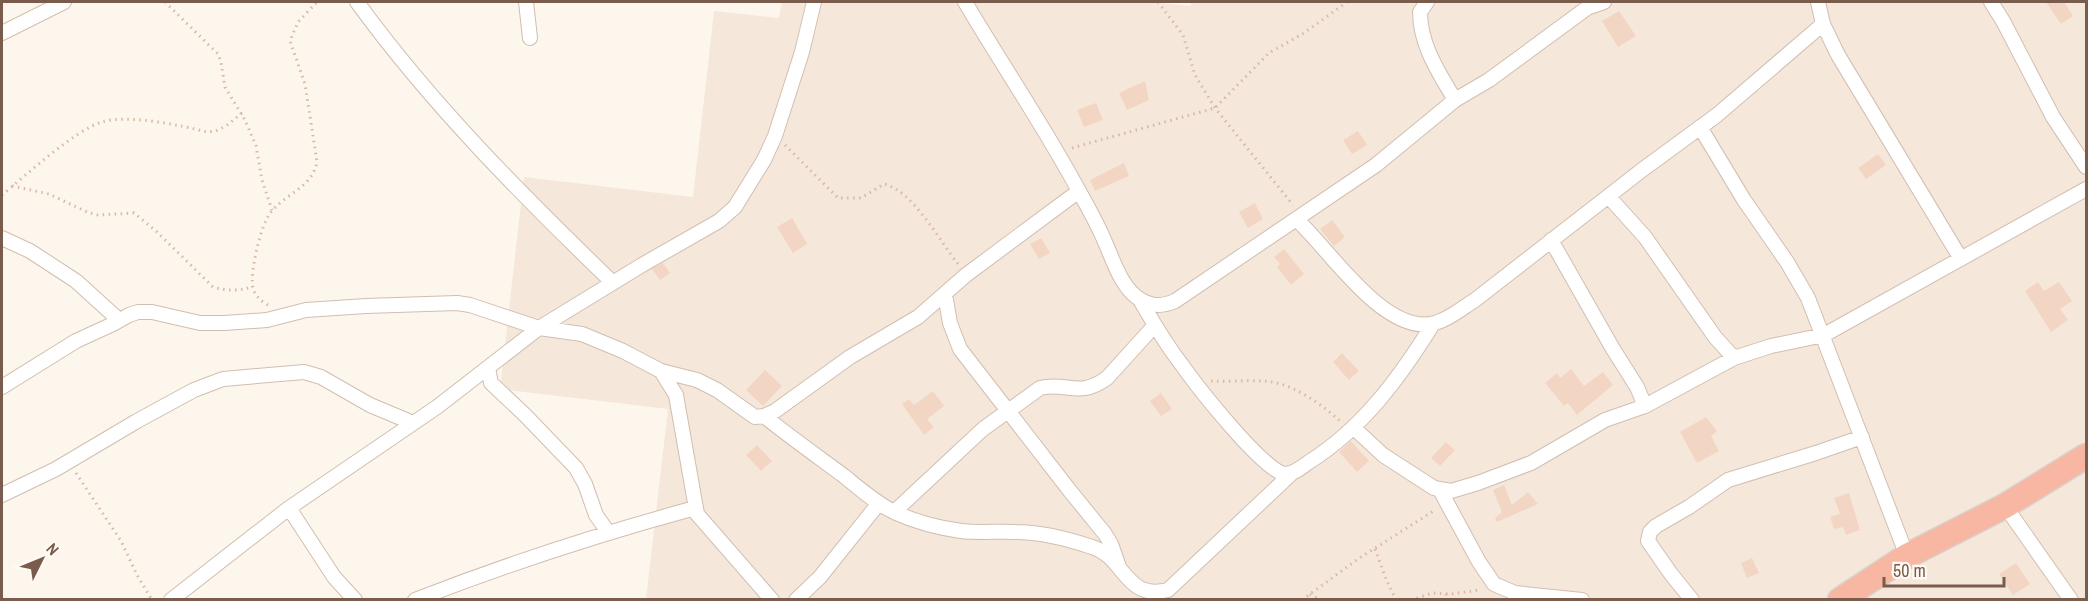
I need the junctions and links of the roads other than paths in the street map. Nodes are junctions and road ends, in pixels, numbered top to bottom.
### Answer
1 (64, 2) edge
2 (357, 2) edge
3 (526, 2) edge
4 (814, 2) edge
5 (964, 2) edge
6 (1427, 2) edge
7 (1604, 2) edge
8 (1818, 2) edge
9 (1990, 2) edge
10 (1823, 24) junction
11 (2, 33) edge
12 (530, 38) dead end
13 (1455, 100) junction
14 (1700, 127) junction
15 (2086, 166) edge
16 (2086, 189) edge
17 (1079, 191) junction
18 (1609, 197) junction
19 (1300, 218) junction
20 (2, 238) edge
21 (1551, 240) junction
22 (1960, 258) junction
23 (613, 283) junction
24 (945, 294) junction
25 (1140, 299) junction
26 (119, 320) junction
27 (1433, 324) junction
28 (1155, 325) junction
29 (539, 328) junction
30 (1824, 335) junction
31 (1734, 358) junction
32 (488, 368) junction
33 (661, 371) junction
34 (2, 387) edge
35 (1645, 406) junction
36 (1009, 411) junction
37 (764, 416) junction
38 (413, 423) junction
39 (1353, 429) junction
40 (1862, 437) junction
41 (2086, 456) edge
42 (1291, 474) junction
43 (2, 495) edge
44 (1443, 495) junction
45 (879, 503) junction
46 (2005, 506) junction
47 (289, 508) junction
48 (695, 508) junction
49 (894, 512) junction
50 (608, 532) junction
51 (1907, 556) junction
52 (1121, 572) junction
53 (171, 600) edge
54 (355, 600) edge
55 (415, 600) edge
56 (772, 600) edge
57 (796, 600) edge
58 (1582, 600) edge
59 (1692, 600) edge
60 (1840, 600) edge
61 (2071, 600) edge

1 - 11 street
2 - 23 street
3 - 12 street
4 - 23 street
5 - 17 street
6 - 13 street
7 - 13 street
8 - 10 street
9 - 15 street
10 - 14 street
10 - 22 street
13 - 19 street
14 - 18 street
14 - 30 street
16 - 22 street
17 - 24 street
17 - 25 street
18 - 21 street
18 - 31 street
19 - 25 street
19 - 27 street
20 - 26 street
21 - 27 street
21 - 35 street
22 - 30 street
23 - 29 street
24 - 36 street
24 - 37 street
25 - 28 street
26 - 29 street
26 - 34 street
27 - 39 street
28 - 36 street
28 - 42 street
29 - 32 street
29 - 33 street
30 - 31 street
30 - 40 street
31 - 35 street
32 - 38 street
32 - 50 street
33 - 37 street
33 - 48 street
35 - 44 street
36 - 49 street
36 - 52 street
37 - 45 street
38 - 43 street
38 - 47 street
39 - 42 street
39 - 44 street
40 - 51 street
40 - 59 street
41 - 46 highway
42 - 52 street
44 - 58 street
45 - 49 street
45 - 57 street
46 - 51 highway
46 - 61 street
47 - 53 street
47 - 54 street
48 - 50 street
48 - 56 street
49 - 52 street
50 - 55 street
51 - 60 highway

